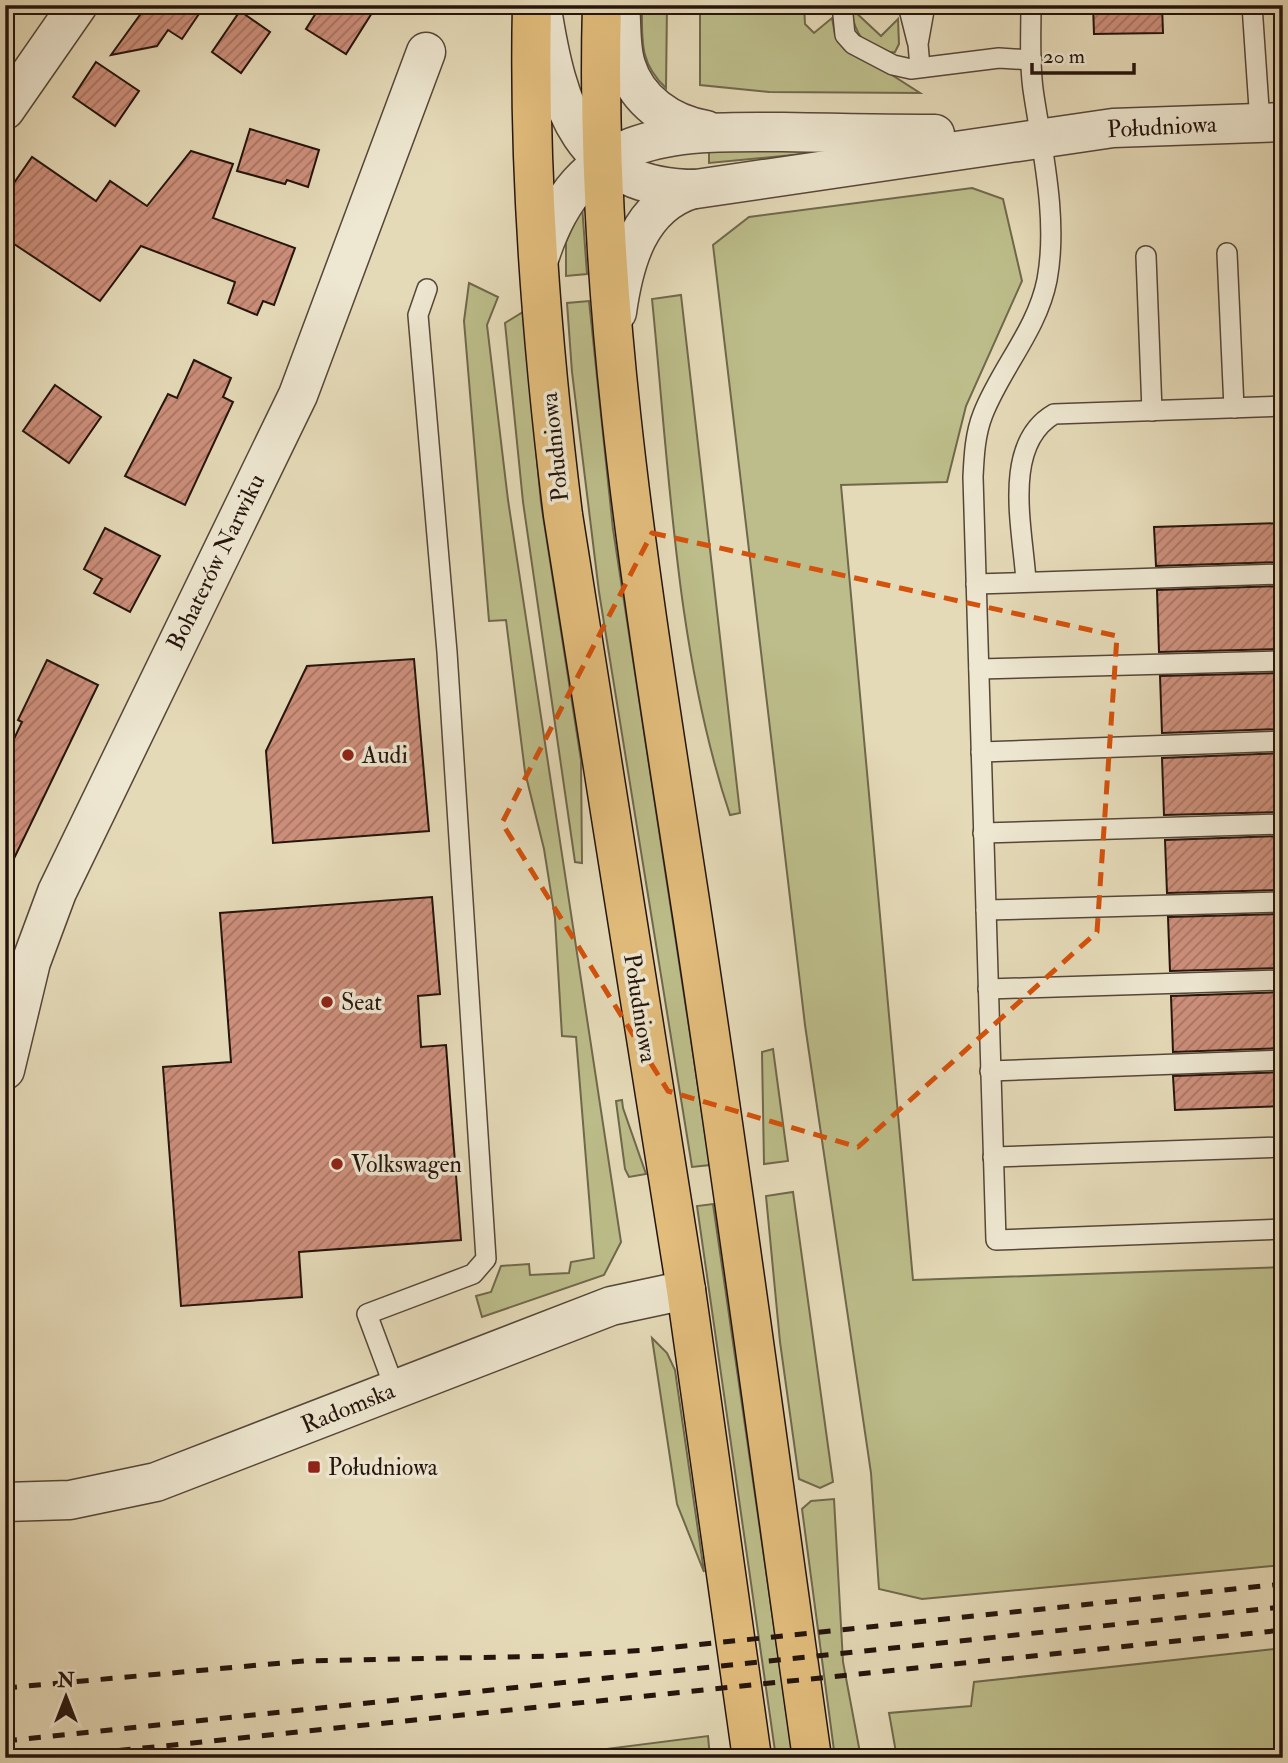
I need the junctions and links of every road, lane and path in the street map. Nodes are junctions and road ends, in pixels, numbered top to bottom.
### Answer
1 (78, 5) edge
2 (532, 5) edge
3 (541, 5) edge
4 (602, 5) edge
5 (620, 5) edge
6 (842, 5) edge
7 (908, 5) edge
8 (925, 5) edge
9 (1031, 5) edge
10 (1252, 9) edge
11 (918, 44) junction
12 (426, 52) dead end
13 (1032, 60) junction
14 (920, 68) junction
15 (5, 110) edge
16 (1271, 122) edge
17 (718, 132) junction
18 (1042, 136) junction
19 (604, 161) junction
20 (693, 189) junction
21 (1227, 253) dead end
22 (540, 256) junction
23 (1146, 256) dead end
24 (427, 289) dead end
25 (615, 353) junction
26 (1283, 406) edge
27 (1234, 408) junction
28 (1152, 411) junction
29 (1283, 574) edge
30 (1026, 582) junction
31 (976, 584) junction
32 (1283, 661) edge
33 (979, 669) junction
34 (1283, 741) edge
35 (981, 752) junction
36 (1283, 824) edge
37 (983, 833) junction
38 (1283, 902) edge
39 (986, 911) junction
40 (1283, 980) edge
41 (988, 989) junction
42 (1283, 1060) edge
43 (5, 1070) edge
44 (990, 1071) junction
45 (1283, 1147) edge
46 (993, 1157) junction
47 (1283, 1229) edge
48 (686, 1290) junction
49 (395, 1389) junction
50 (5, 1502) edge
51 (752, 1758) edge
52 (812, 1758) edge

1 - 15 street
2 - 22 main road, Południowa
3 - 19 street, Południowa
4 - 19 main road, Południowa
5 - 17 street, Południowa
6 - 14 lane
7 - 11 lane
8 - 11 lane
9 - 13 lane
10 - 16 lane
11 - 14 lane
12 - 43 street, Bohaterów Narwiku
13 - 14 lane
13 - 18 lane
16 - 18 street, Południowa
17 - 18 street, Południowa
17 - 19 street, Południowa
18 - 20 street, Południowa
18 - 31 lane
19 - 20 street, Południowa
19 - 22 street, Południowa
19 - 25 main road, Południowa
20 - 25 street, Południowa
21 - 27 lane
22 - 48 main road, Południowa
23 - 28 lane
24 - 49 lane
25 - 52 main road, Południowa
26 - 27 lane
27 - 28 lane
28 - 30 lane
29 - 30 lane
30 - 31 lane
31 - 33 lane
32 - 33 lane
33 - 35 lane
34 - 35 lane
35 - 37 lane
36 - 37 lane
37 - 39 lane
38 - 39 lane
39 - 41 lane
40 - 41 lane
41 - 44 lane
42 - 44 lane
44 - 46 lane
45 - 46 lane
46 - 47 lane
48 - 49 street, Radomska
48 - 51 main road, Południowa
49 - 50 street, Radomska

